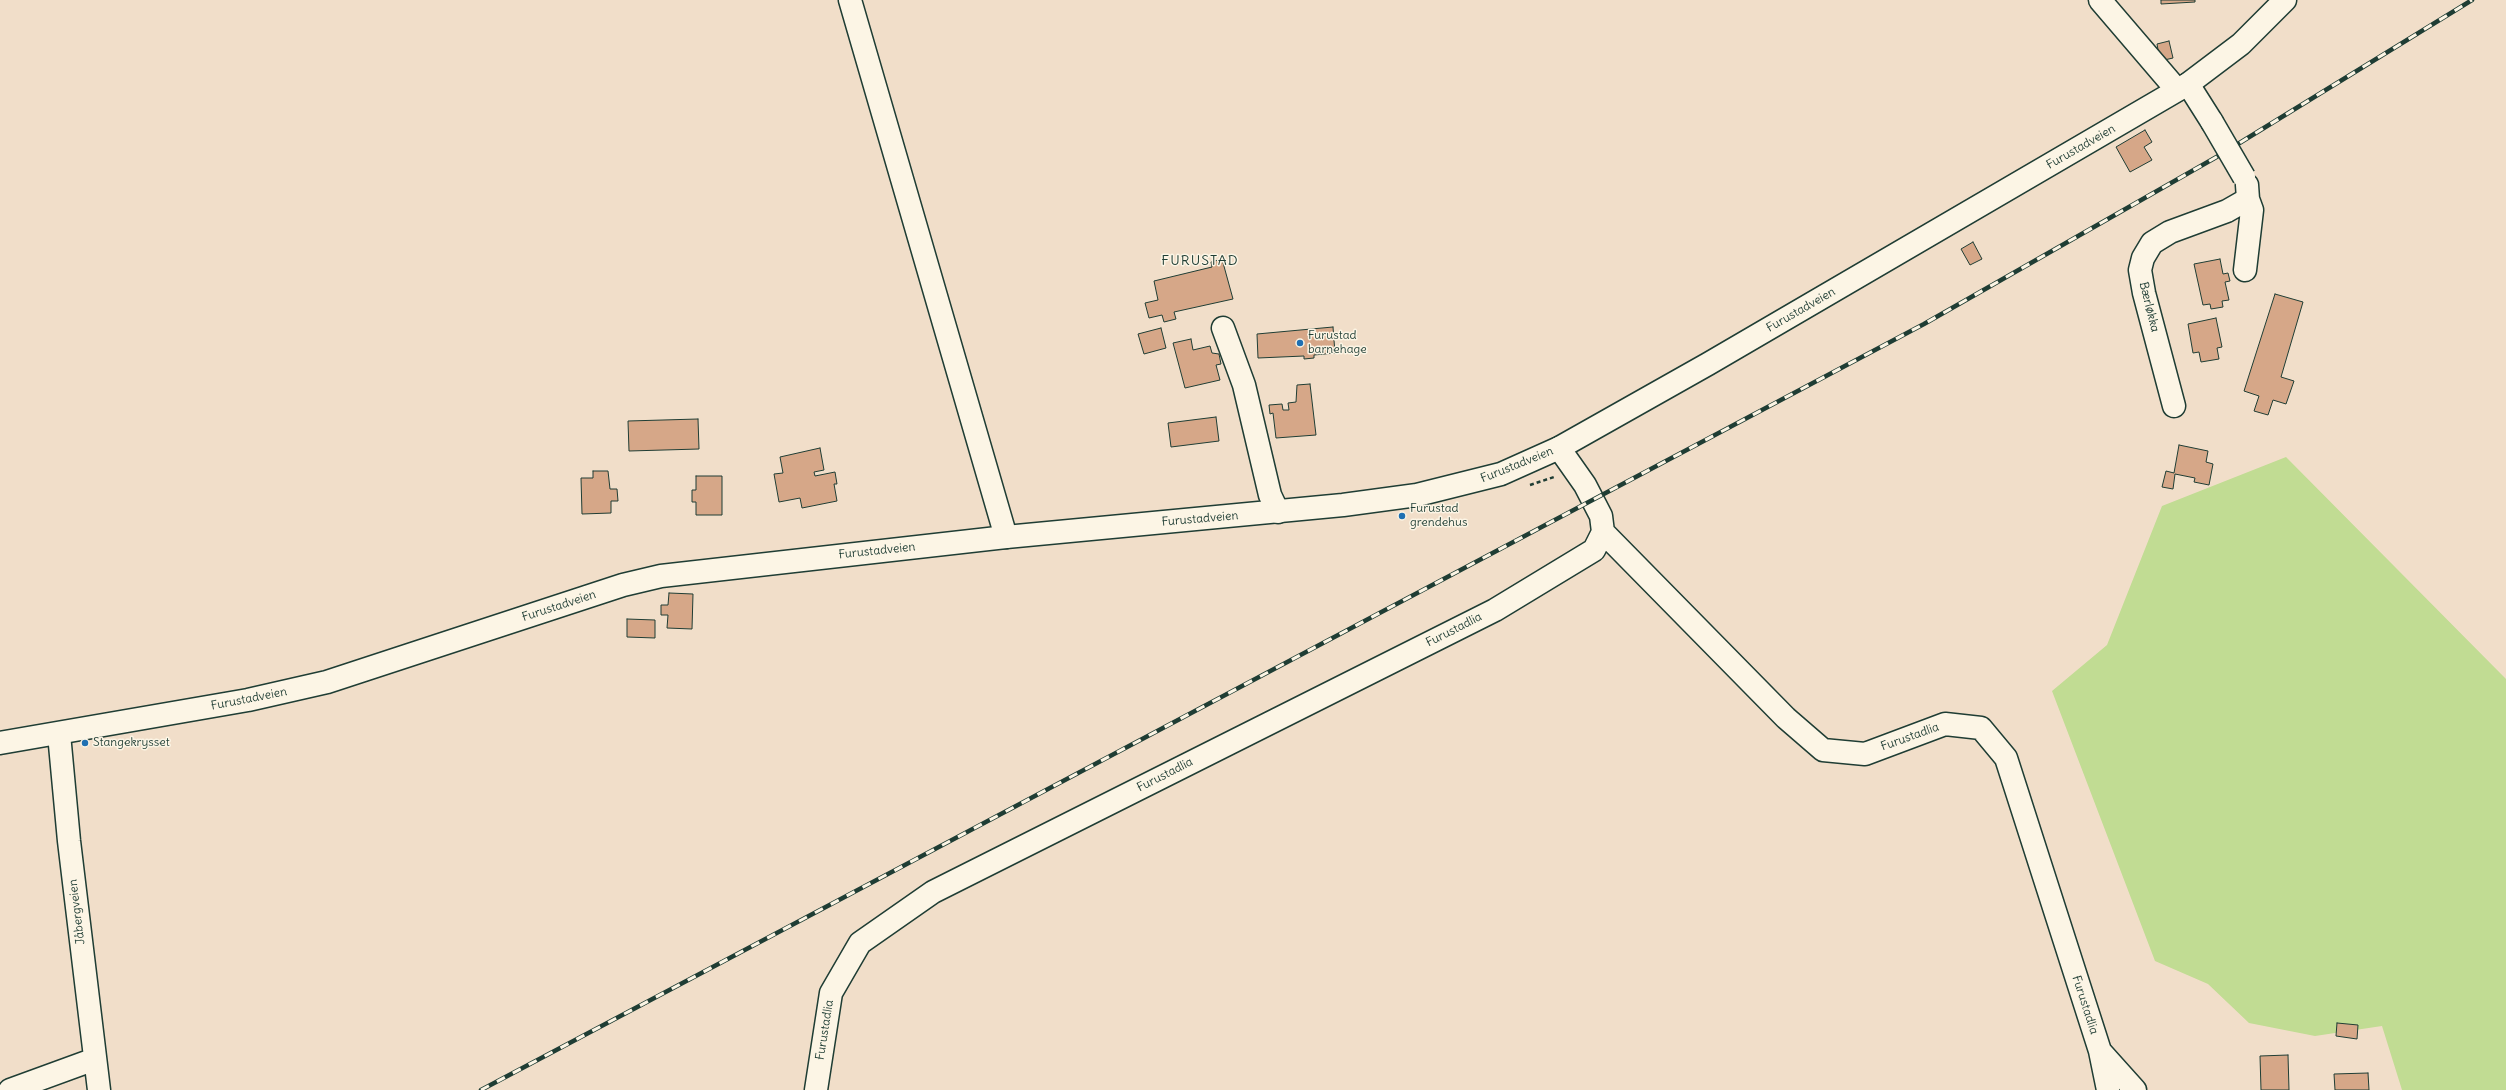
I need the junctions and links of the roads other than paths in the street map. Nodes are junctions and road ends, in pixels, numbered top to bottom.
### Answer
1 (850, 0) edge
2 (2100, 0) edge
3 (2285, 0) edge
4 (2183, 87) junction
5 (2248, 199) junction
6 (2245, 270) dead end
7 (1223, 328) dead end
8 (2174, 406) dead end
9 (1559, 448) junction
10 (1278, 512) junction
11 (1603, 532) junction
12 (1006, 537) junction
13 (59, 734) junction
14 (0, 743) edge
15 (2100, 1051) junction
16 (95, 1060) junction
17 (10, 1090) edge
18 (99, 1090) edge
19 (816, 1090) edge
20 (2108, 1090) edge
21 (2136, 1090) edge

1 - 12 street
2 - 4 street
3 - 4 street, Furustadveien
4 - 5 street, bridge
4 - 9 street, Furustadveien
5 - 6 street
5 - 8 street, Bærløkka
7 - 10 street
9 - 10 street, Furustadveien
9 - 11 street
10 - 12 street, Furustadveien
11 - 15 street, Furustadlia
11 - 19 street, Furustadlia
12 - 13 street, Furustadveien
13 - 14 street, Furustadveien
13 - 16 street, Jåbergveien
15 - 20 street
15 - 21 street, Furustadlia
16 - 17 street
16 - 18 street, Jåbergveien

